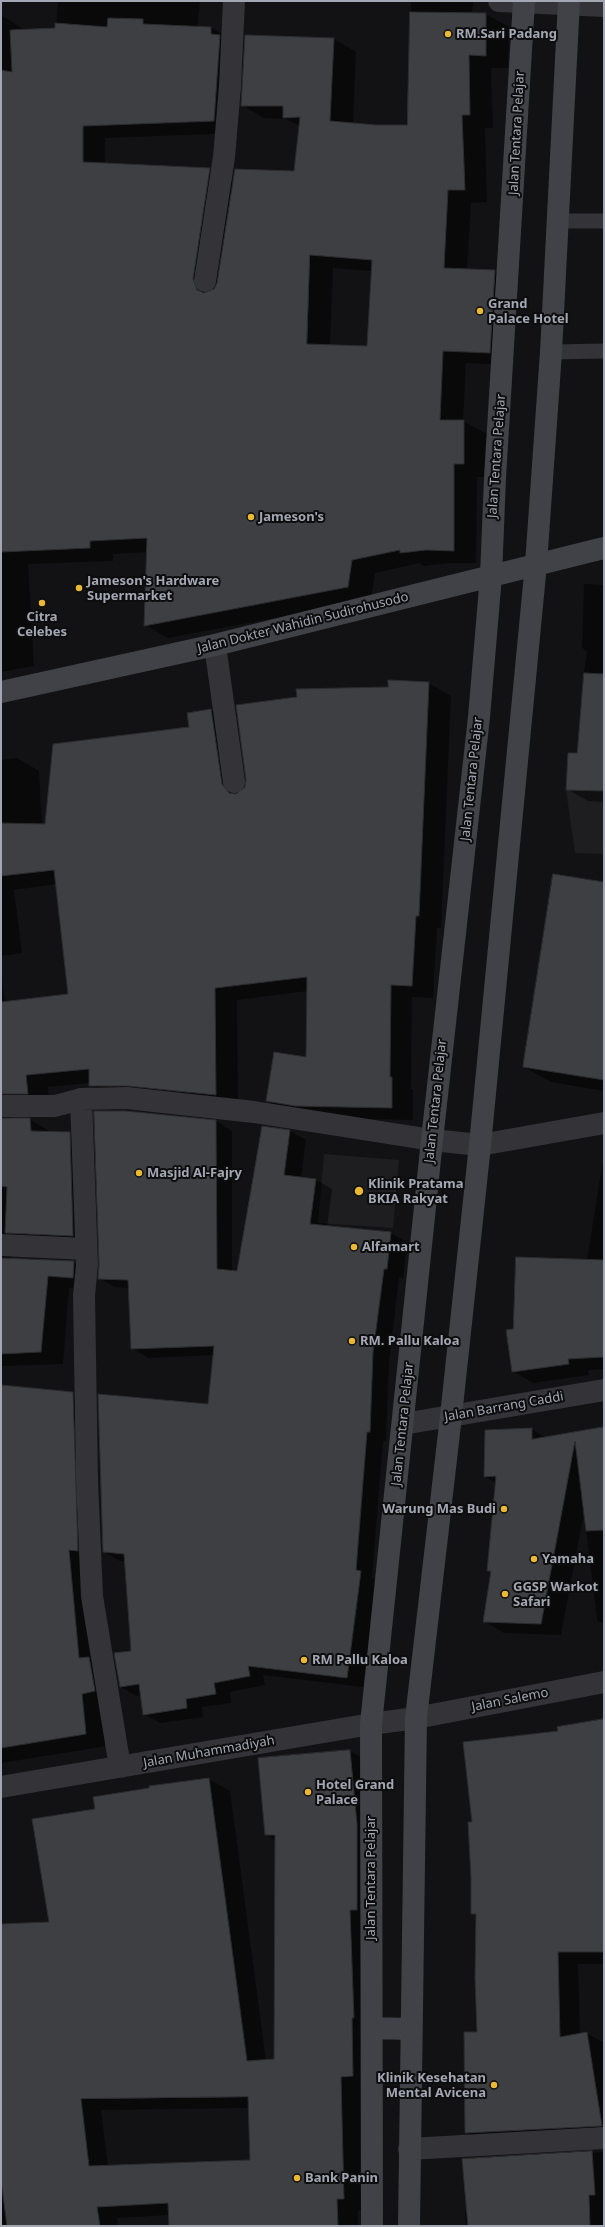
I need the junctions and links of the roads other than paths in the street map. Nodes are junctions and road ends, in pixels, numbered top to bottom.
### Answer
1 (234, 1) edge
2 (499, 1) edge
3 (524, 1) edge
4 (569, 3) edge
5 (604, 6) edge
6 (604, 220) edge
7 (557, 221) junction
8 (205, 281) dead end
9 (604, 351) edge
10 (551, 352) junction
11 (604, 548) edge
12 (536, 564) junction
13 (491, 576) junction
14 (215, 645) junction
15 (1, 692) edge
16 (234, 782) dead end
17 (81, 1099) junction
18 (1, 1106) edge
19 (604, 1123) edge
20 (432, 1140) junction
21 (480, 1145) junction
22 (1, 1245) edge
23 (86, 1249) junction
24 (604, 1390) edge
25 (451, 1416) junction
26 (403, 1424) junction
27 (604, 1682) edge
28 (416, 1718) junction
29 (371, 1724) junction
30 (120, 1767) junction
31 (1, 1788) edge
32 (372, 2028) junction
33 (411, 2029) junction
34 (604, 2138) edge
35 (409, 2149) junction
36 (372, 2226) edge
37 (408, 2226) edge

1 - 8 street
2 - 3 street
3 - 4 street
3 - 13 main road, Jalan Tentara Pelajar
4 - 5 street
4 - 7 main road
6 - 7 lane
7 - 10 main road
9 - 10 lane
10 - 12 main road
11 - 12 main road, Jalan Dokter Wahidin Sudirohusodo
12 - 13 main road, Jalan Dokter Wahidin Sudirohusodo
12 - 21 main road
13 - 14 main road, Jalan Dokter Wahidin Sudirohusodo
13 - 20 main road, Jalan Tentara Pelajar
14 - 15 main road, Jalan Dokter Wahidin Sudirohusodo
14 - 16 street
17 - 18 street
17 - 20 street
17 - 23 street
19 - 21 street
20 - 21 street
20 - 26 main road, Jalan Tentara Pelajar
21 - 25 main road
22 - 23 street
23 - 30 street
24 - 25 street, Jalan Barrang Caddi
25 - 26 street, Jalan Barrang Caddi
25 - 28 main road
26 - 29 main road, Jalan Tentara Pelajar
27 - 28 street, Jalan Salemo
28 - 29 street, Jalan Muhammadiyah
28 - 33 main road
29 - 30 street, Jalan Muhammadiyah
29 - 32 main road, Jalan Tentara Pelajar
30 - 31 street, Jalan Muhammadiyah
32 - 33 main road
32 - 36 main road, Jalan Tentara Pelajar
33 - 35 main road
34 - 35 street
35 - 37 main road

